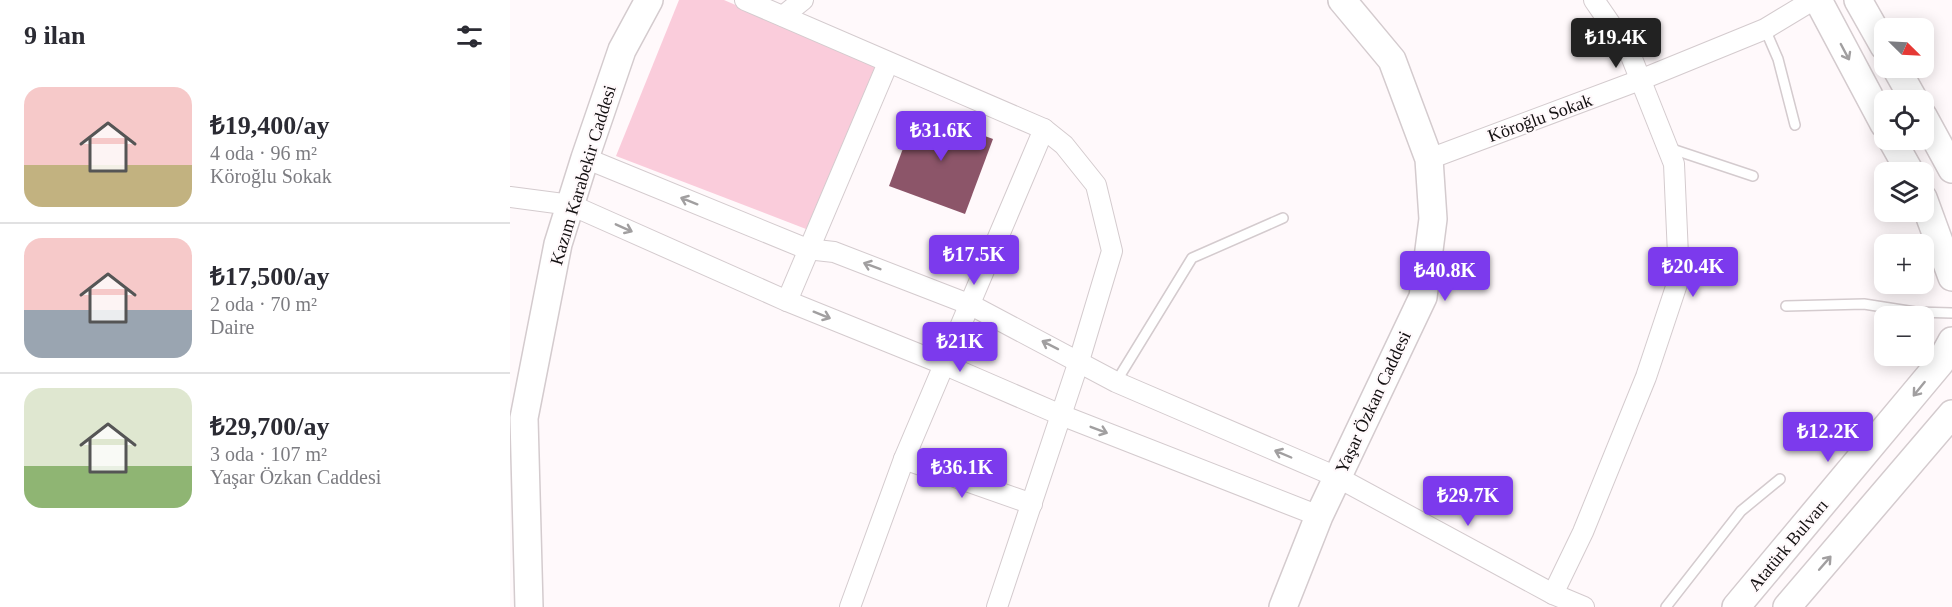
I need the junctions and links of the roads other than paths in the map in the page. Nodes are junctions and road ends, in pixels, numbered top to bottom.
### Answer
1 (649, 0) edge
2 (745, 0) edge
3 (803, 0) edge
4 (1342, 0) edge
5 (1594, 0) edge
6 (1813, 0) edge
7 (1818, 0) edge
8 (1858, 0) edge
9 (783, 16) junction
10 (1874, 28) edge
11 (1765, 29) junction
12 (888, 63) junction
13 (1640, 80) junction
14 (1874, 105) edge
15 (1795, 125) dead end
16 (1044, 129) junction
17 (1934, 136) edge
18 (1667, 147) junction
19 (585, 158) junction
20 (1430, 159) junction
21 (1952, 169) edge
22 (1753, 176) dead end
23 (510, 197) edge
24 (571, 205) junction
25 (1283, 218) dead end
26 (1932, 222) edge
27 (807, 249) junction
28 (1952, 278) edge
29 (786, 301) junction
30 (971, 305) junction
31 (1786, 306) dead end
32 (1952, 314) edge
33 (1952, 341) edge
34 (1080, 361) junction
35 (943, 364) junction
36 (1116, 382) junction
37 (1952, 414) edge
38 (1061, 415) junction
39 (904, 459) junction
40 (1337, 477) junction
41 (1780, 479) dead end
42 (1032, 504) junction
43 (1319, 516) junction
44 (1553, 594) junction
45 (529, 607) edge
46 (850, 607) edge
47 (997, 607) edge
48 (1283, 607) edge
49 (1584, 607) edge
50 (1666, 607) edge
51 (1736, 607) edge
52 (1787, 607) edge

1 - 19 main road, Kazım Karabekir Caddesi
2 - 9 street
3 - 9 street
4 - 20 main road, Yaşar Özkan Caddesi
5 - 13 street
6 - 11 street, Köroğlu Sokak
7 -> 14 main road
8 - 10 main road
9 - 12 street
11 - 13 street, Köroğlu Sokak
11 - 15 lane
12 - 16 street
12 - 27 street
13 - 18 street
13 - 20 street, Köroğlu Sokak
16 - 30 street
16 - 34 street
17 - 21 main road
18 - 22 lane
18 - 44 street
19 - 24 main road, Kazım Karabekir Caddesi
27 -> 19 street
20 - 40 main road, Yaşar Özkan Caddesi
23 - 24 street
24 -> 29 street
24 - 45 main road, Kazım Karabekir Caddesi
25 - 36 lane
26 - 28 main road
27 - 29 street
30 -> 27 street
29 -> 35 street
34 -> 30 street
30 - 35 street
31 - 32 lane
33 -> 51 main road, Atatürk Bulvarı
34 - 36 street
34 - 38 street
35 - 38 street
35 - 39 street
40 -> 36 street
52 -> 37 main road
38 - 42 street
38 -> 43 street
39 - 42 street
39 - 46 street
40 - 43 main road, Yaşar Özkan Caddesi
40 - 44 street
41 - 50 lane
42 - 47 street
43 - 48 main road, Yaşar Özkan Caddesi
44 - 49 street

